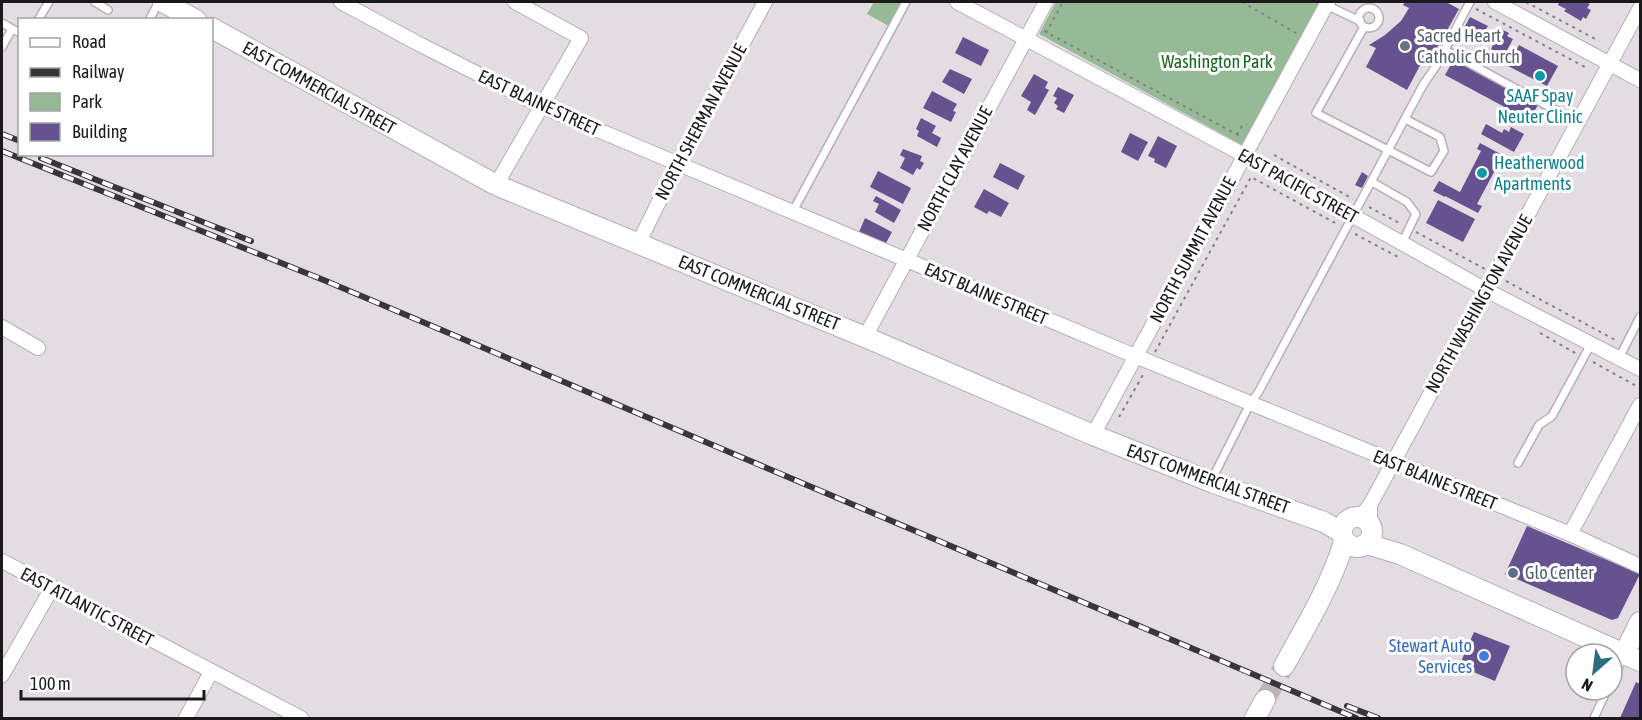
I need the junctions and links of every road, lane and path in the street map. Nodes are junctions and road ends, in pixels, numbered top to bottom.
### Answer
1 (48, 2) edge
2 (95, 2) edge
3 (161, 2) edge
4 (341, 2) edge
5 (515, 2) edge
6 (765, 2) edge
7 (906, 2) edge
8 (957, 2) edge
9 (1046, 2) edge
10 (1063, 2) edge
11 (1242, 2) edge
12 (1495, 2) edge
13 (1526, 2) edge
14 (1327, 3) edge
15 (1470, 3) edge
16 (1641, 8) edge
17 (108, 10) dead end
18 (39, 18) edge
19 (150, 18) edge
20 (192, 18) edge
21 (2, 23) edge
22 (12, 29) junction
23 (213, 29) edge
24 (1041, 29) dead end
25 (18, 32) edge
26 (1046, 32) junction
27 (1301, 36) dead end
28 (1044, 37) dead end
29 (1026, 39) junction
30 (1599, 41) dead end
31 (2, 47) edge
32 (1445, 50) junction
33 (1611, 65) junction
34 (1585, 67) dead end
35 (1641, 80) edge
36 (541, 106) junction
37 (1405, 119) junction
38 (1578, 123) junction
39 (1245, 139) dead end
40 (1388, 151) junction
41 (1244, 155) junction
42 (1274, 156) dead end
43 (677, 165) junction
44 (1371, 182) junction
45 (495, 185) junction
46 (1360, 203) junction
47 (792, 213) junction
48 (1353, 216) junction
49 (1409, 228) junction
50 (1346, 229) junction
51 (1402, 243) junction
52 (638, 244) junction
53 (906, 261) junction
54 (1409, 263) dead end
55 (1477, 265) dead end
56 (1514, 285) dead end
57 (1486, 290) junction
58 (1641, 317) edge
59 (2, 327) edge
60 (1537, 332) dead end
61 (866, 337) junction
62 (1591, 344) junction
63 (38, 348) dead end
64 (1622, 352) junction
65 (1135, 356) junction
66 (1584, 357) junction
67 (1149, 362) junction
68 (1641, 369) edge
69 (1641, 388) edge
70 (1250, 404) junction
71 (1641, 405) edge
72 (1119, 417) dead end
73 (1093, 435) junction
74 (1392, 463) junction
75 (1518, 464) dead end
76 (1211, 482) junction
77 (1357, 532) junction
78 (1570, 534) junction
79 (2, 561) edge
80 (1641, 566) edge
81 (52, 588) junction
82 (1641, 622) edge
83 (1632, 658) edge
84 (1284, 666) tunnel mouth
85 (212, 672) junction
86 (2, 675) edge
87 (1265, 700) tunnel mouth
88 (1601, 702) edge
89 (186, 718) edge
90 (301, 718) edge
91 (1255, 718) edge
92 (1594, 718) edge

1 - 18 lane
2 - 17 lane
3 - 19 lane
3 - 20 street
4 - 36 street, EAST BLAINE STREET
5 - 36 street
6 - 43 street, NORTH SHERMAN AVENUE
7 - 47 lane
8 - 29 street, EAST PACIFIC STREET
9 - 29 street, NORTH CLAY AVENUE
10 - 26 path
11 - 27 path
12 - 33 street
13 - 30 path
14 - 40 lane
14 - 41 street, NORTH SUMMIT AVENUE
15 - 32 lane
15 - 34 path
16 - 33 street, NORTH WASHINGTON AVENUE
21 - 22 lane
22 - 25 lane
22 - 31 lane
23 - 45 street, EAST COMMERCIAL STREET
24 - 26 path
26 - 28 path
26 - 39 path
29 - 41 street, EAST PACIFIC STREET
29 - 53 street, NORTH CLAY AVENUE
32 - 37 lane
32 - 38 lane
33 - 35 street
33 - 38 street, NORTH WASHINGTON AVENUE
36 - 43 street, EAST BLAINE STREET
36 - 45 street
37 - 40 lane
37 - 40 lane
38 - 57 street, NORTH WASHINGTON AVENUE
40 - 44 lane
41 - 48 street, EAST PACIFIC STREET
41 - 65 street, NORTH SUMMIT AVENUE
42 - 46 path
43 - 47 street, EAST BLAINE STREET
43 - 52 street, NORTH SHERMAN AVENUE
44 - 46 lane
44 - 49 lane
45 - 52 street, EAST COMMERCIAL STREET
46 - 48 lane
46 - 49 path
47 - 53 street, EAST BLAINE STREET
48 - 50 lane
48 - 51 street, EAST PACIFIC STREET
49 - 51 lane
49 - 55 path
50 - 54 path
50 - 67 path
50 - 70 lane
51 - 57 street, EAST PACIFIC STREET
52 - 61 street, EAST COMMERCIAL STREET
53 - 61 street, NORTH CLAY AVENUE
53 - 65 street, EAST BLAINE STREET
56 - 64 path
57 - 62 street, EAST PACIFIC STREET
57 - 74 street, NORTH WASHINGTON AVENUE
58 - 64 lane
59 - 63 street
60 - 66 path
61 - 73 street, EAST COMMERCIAL STREET
62 - 64 street, EAST PACIFIC STREET
62 - 66 lane
64 - 68 street, EAST PACIFIC STREET
65 - 67 street, EAST BLAINE STREET
65 - 73 street, NORTH SUMMIT AVENUE
66 - 69 path
66 - 75 lane
67 - 70 street, EAST BLAINE STREET
67 - 72 path
70 - 74 street, EAST BLAINE STREET
70 - 76 lane
71 - 78 street
73 - 76 street, EAST COMMERCIAL STREET
74 - 77 street, NORTH WASHINGTON AVENUE
74 - 78 street, EAST BLAINE STREET
76 - 77 street, EAST COMMERCIAL STREET
77 - 83 street, EAST COMMERCIAL STREET
77 - 84 street, NORTH WASHINGTON AVENUE
78 - 80 street, EAST BLAINE STREET
79 - 81 street, EAST ATLANTIC STREET
81 - 85 street, EAST ATLANTIC STREET
81 - 86 street
82 - 83 street
85 - 89 street
85 - 90 street, EAST ATLANTIC STREET
87 - 91 street
88 - 92 lane

